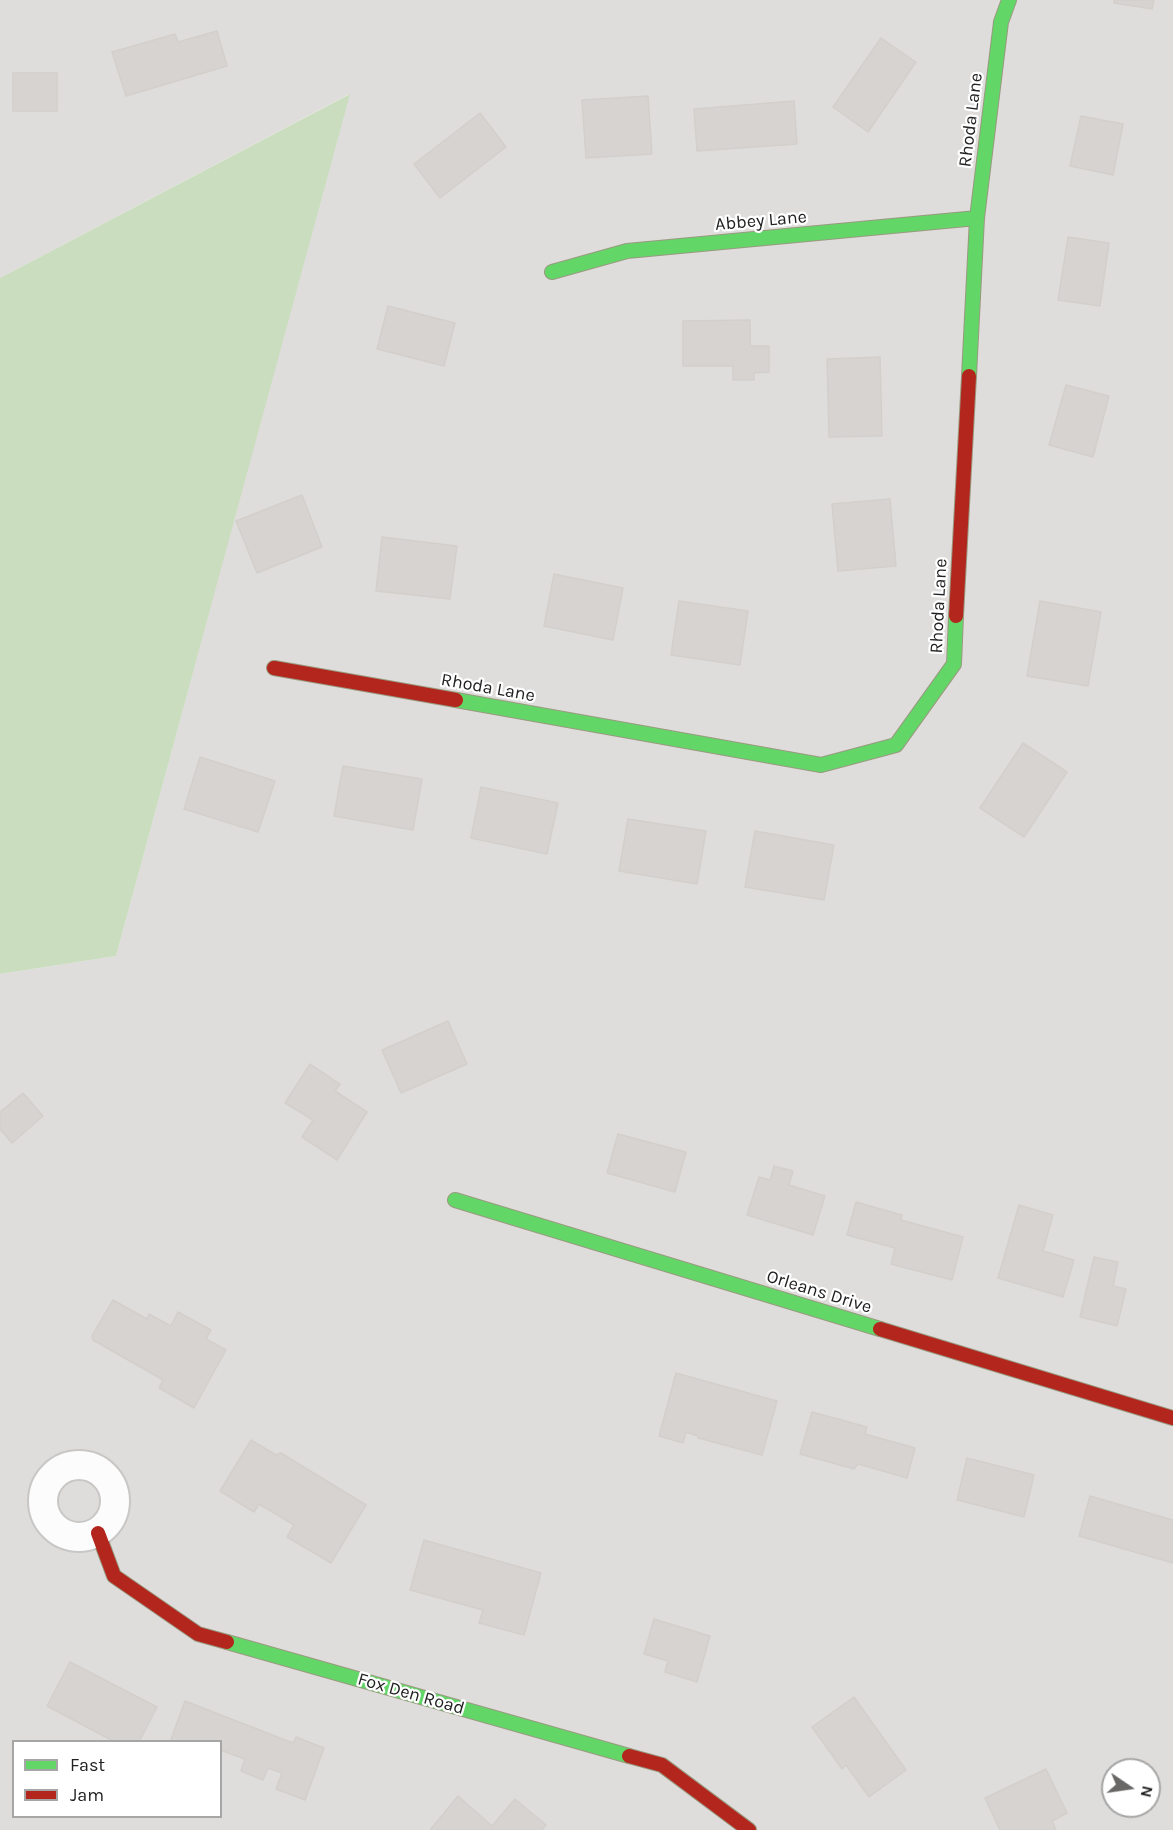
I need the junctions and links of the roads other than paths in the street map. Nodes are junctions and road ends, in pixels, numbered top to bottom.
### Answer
1 (1008, 0) edge
2 (976, 218) junction
3 (552, 272) dead end
4 (274, 668) dead end
5 (455, 1200) dead end
6 (1173, 1418) edge
7 (98, 1533) dead end
8 (749, 1830) edge

1 - 2 street, Rhoda Lane
2 - 3 street, Abbey Lane
2 - 4 street, Rhoda Lane
5 - 6 street, Orleans Drive
7 - 8 street, Fox Den Road

